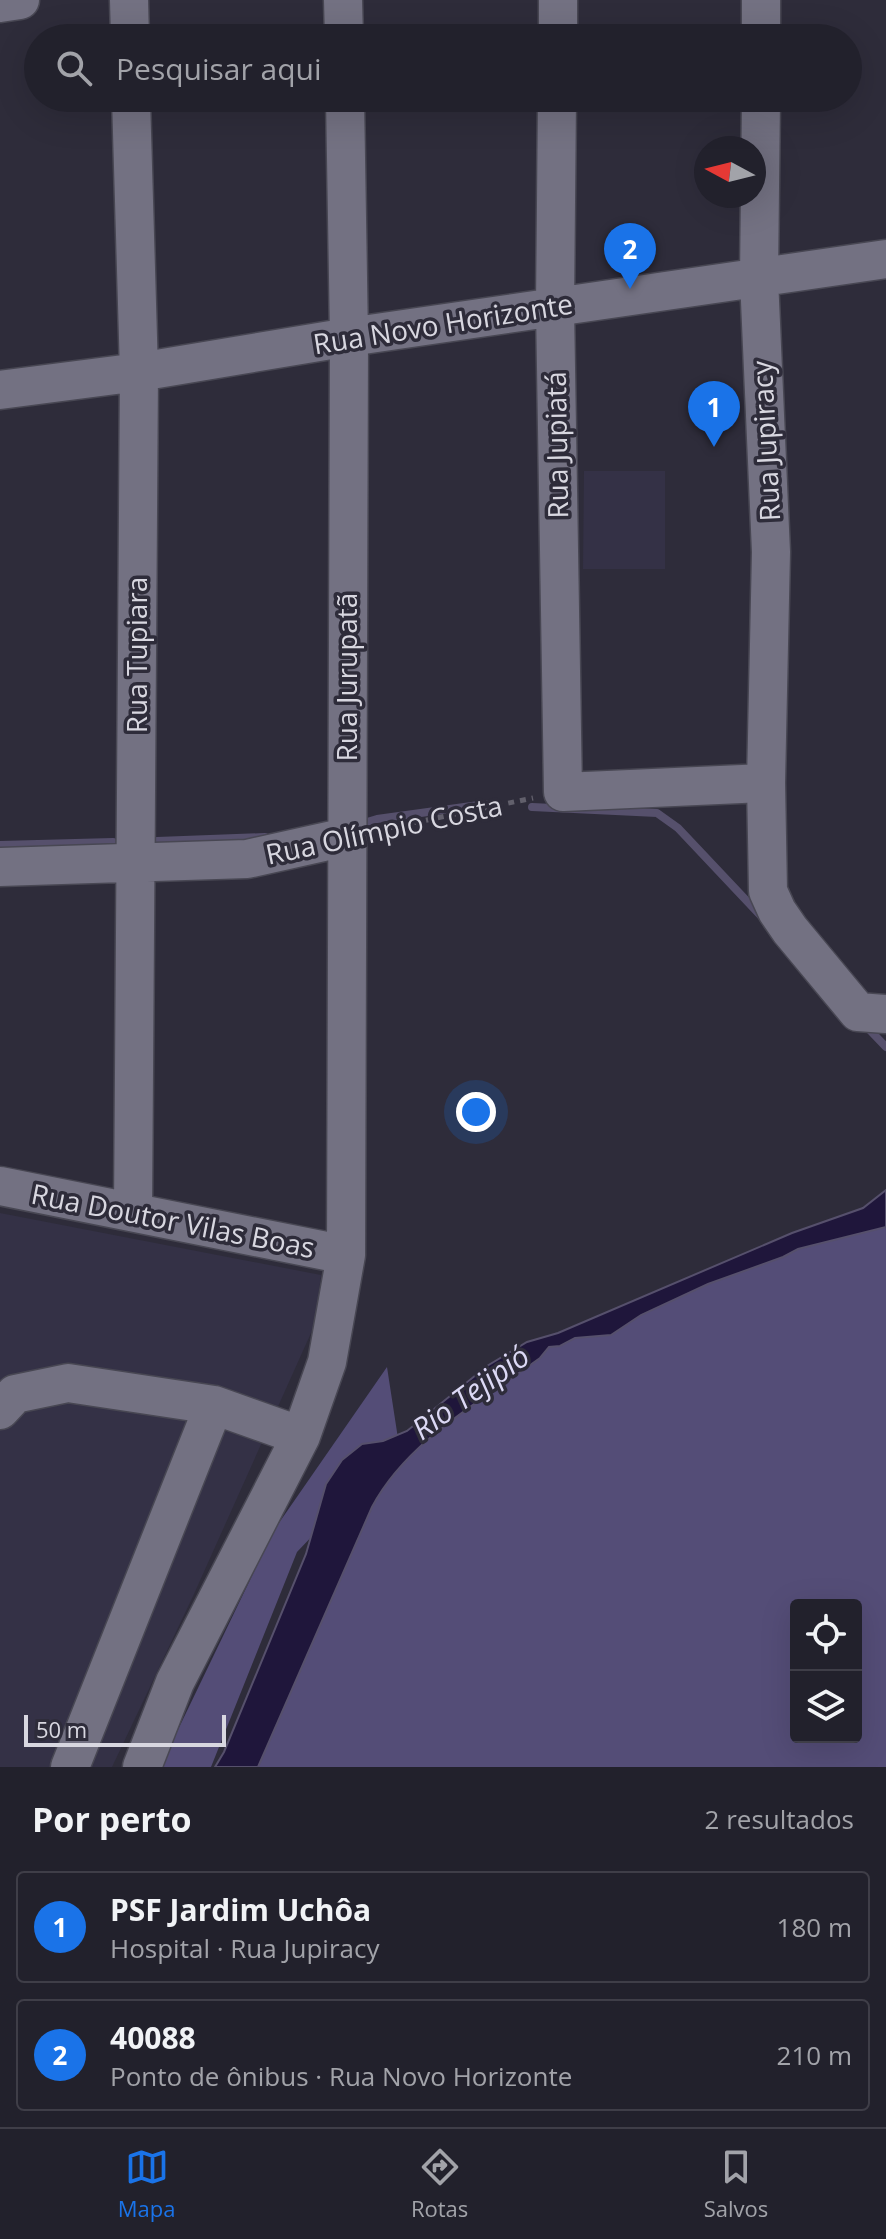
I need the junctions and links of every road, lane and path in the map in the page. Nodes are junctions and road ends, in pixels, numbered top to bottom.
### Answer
1 (20, 0) edge
2 (129, 0) edge
3 (343, 0) edge
4 (558, 0) edge
5 (761, 0) edge
6 (0, 3) edge
7 (130, 24) edge
8 (344, 24) edge
9 (558, 24) edge
10 (761, 24) edge
11 (131, 112) edge
12 (345, 112) edge
13 (557, 112) edge
14 (761, 112) edge
15 (886, 259) edge
16 (759, 278) junction
17 (555, 307) junction
18 (349, 337) junction
19 (139, 372) junction
20 (0, 390) edge
21 (766, 783) junction
22 (563, 792) junction
23 (346, 837) junction
24 (135, 862) junction
25 (0, 867) edge
26 (886, 1014) edge
27 (0, 1186) edge
28 (133, 1212) junction
29 (346, 1255) junction
30 (214, 1405) junction
31 (0, 1410) edge
32 (301, 1436) junction
33 (70, 1767) edge
34 (142, 1767) edge

1 - 6 street
2 - 7 street
3 - 8 street
4 - 9 street
5 - 10 street
11 - 19 street, Rua Tupiara
12 - 18 street, Rua Jurupatã
13 - 17 street, Rua Jupiatá
14 - 16 street, Rua Jupiracy
15 - 16 street, Rua Novo Horizonte
16 - 17 street, Rua Novo Horizonte
16 - 21 street, Rua Jupiracy
17 - 18 street, Rua Novo Horizonte
17 - 22 street, Rua Jupiatá
18 - 19 street, Rua Novo Horizonte
18 - 23 street, Rua Jurupatã
19 - 20 street, Rua Novo Horizonte
19 - 24 street, Rua Tupiara
21 - 22 street
21 - 26 street, Rua Jupiracy
22 - 23 path, Rua Olímpio Costa
23 - 24 street, Rua Olímpio Costa
23 - 29 street, Rua Jurupatã
24 - 25 street, Rua Olímpio Costa
24 - 28 street, Rua Tupiara
27 - 28 street, Rua Doutor Vilas Boas
28 - 29 street, Rua Doutor Vilas Boas
29 - 32 street, Rua Jurupatã
30 - 31 street
30 - 32 street
30 - 33 street
32 - 34 street, Rua Jurupatã

